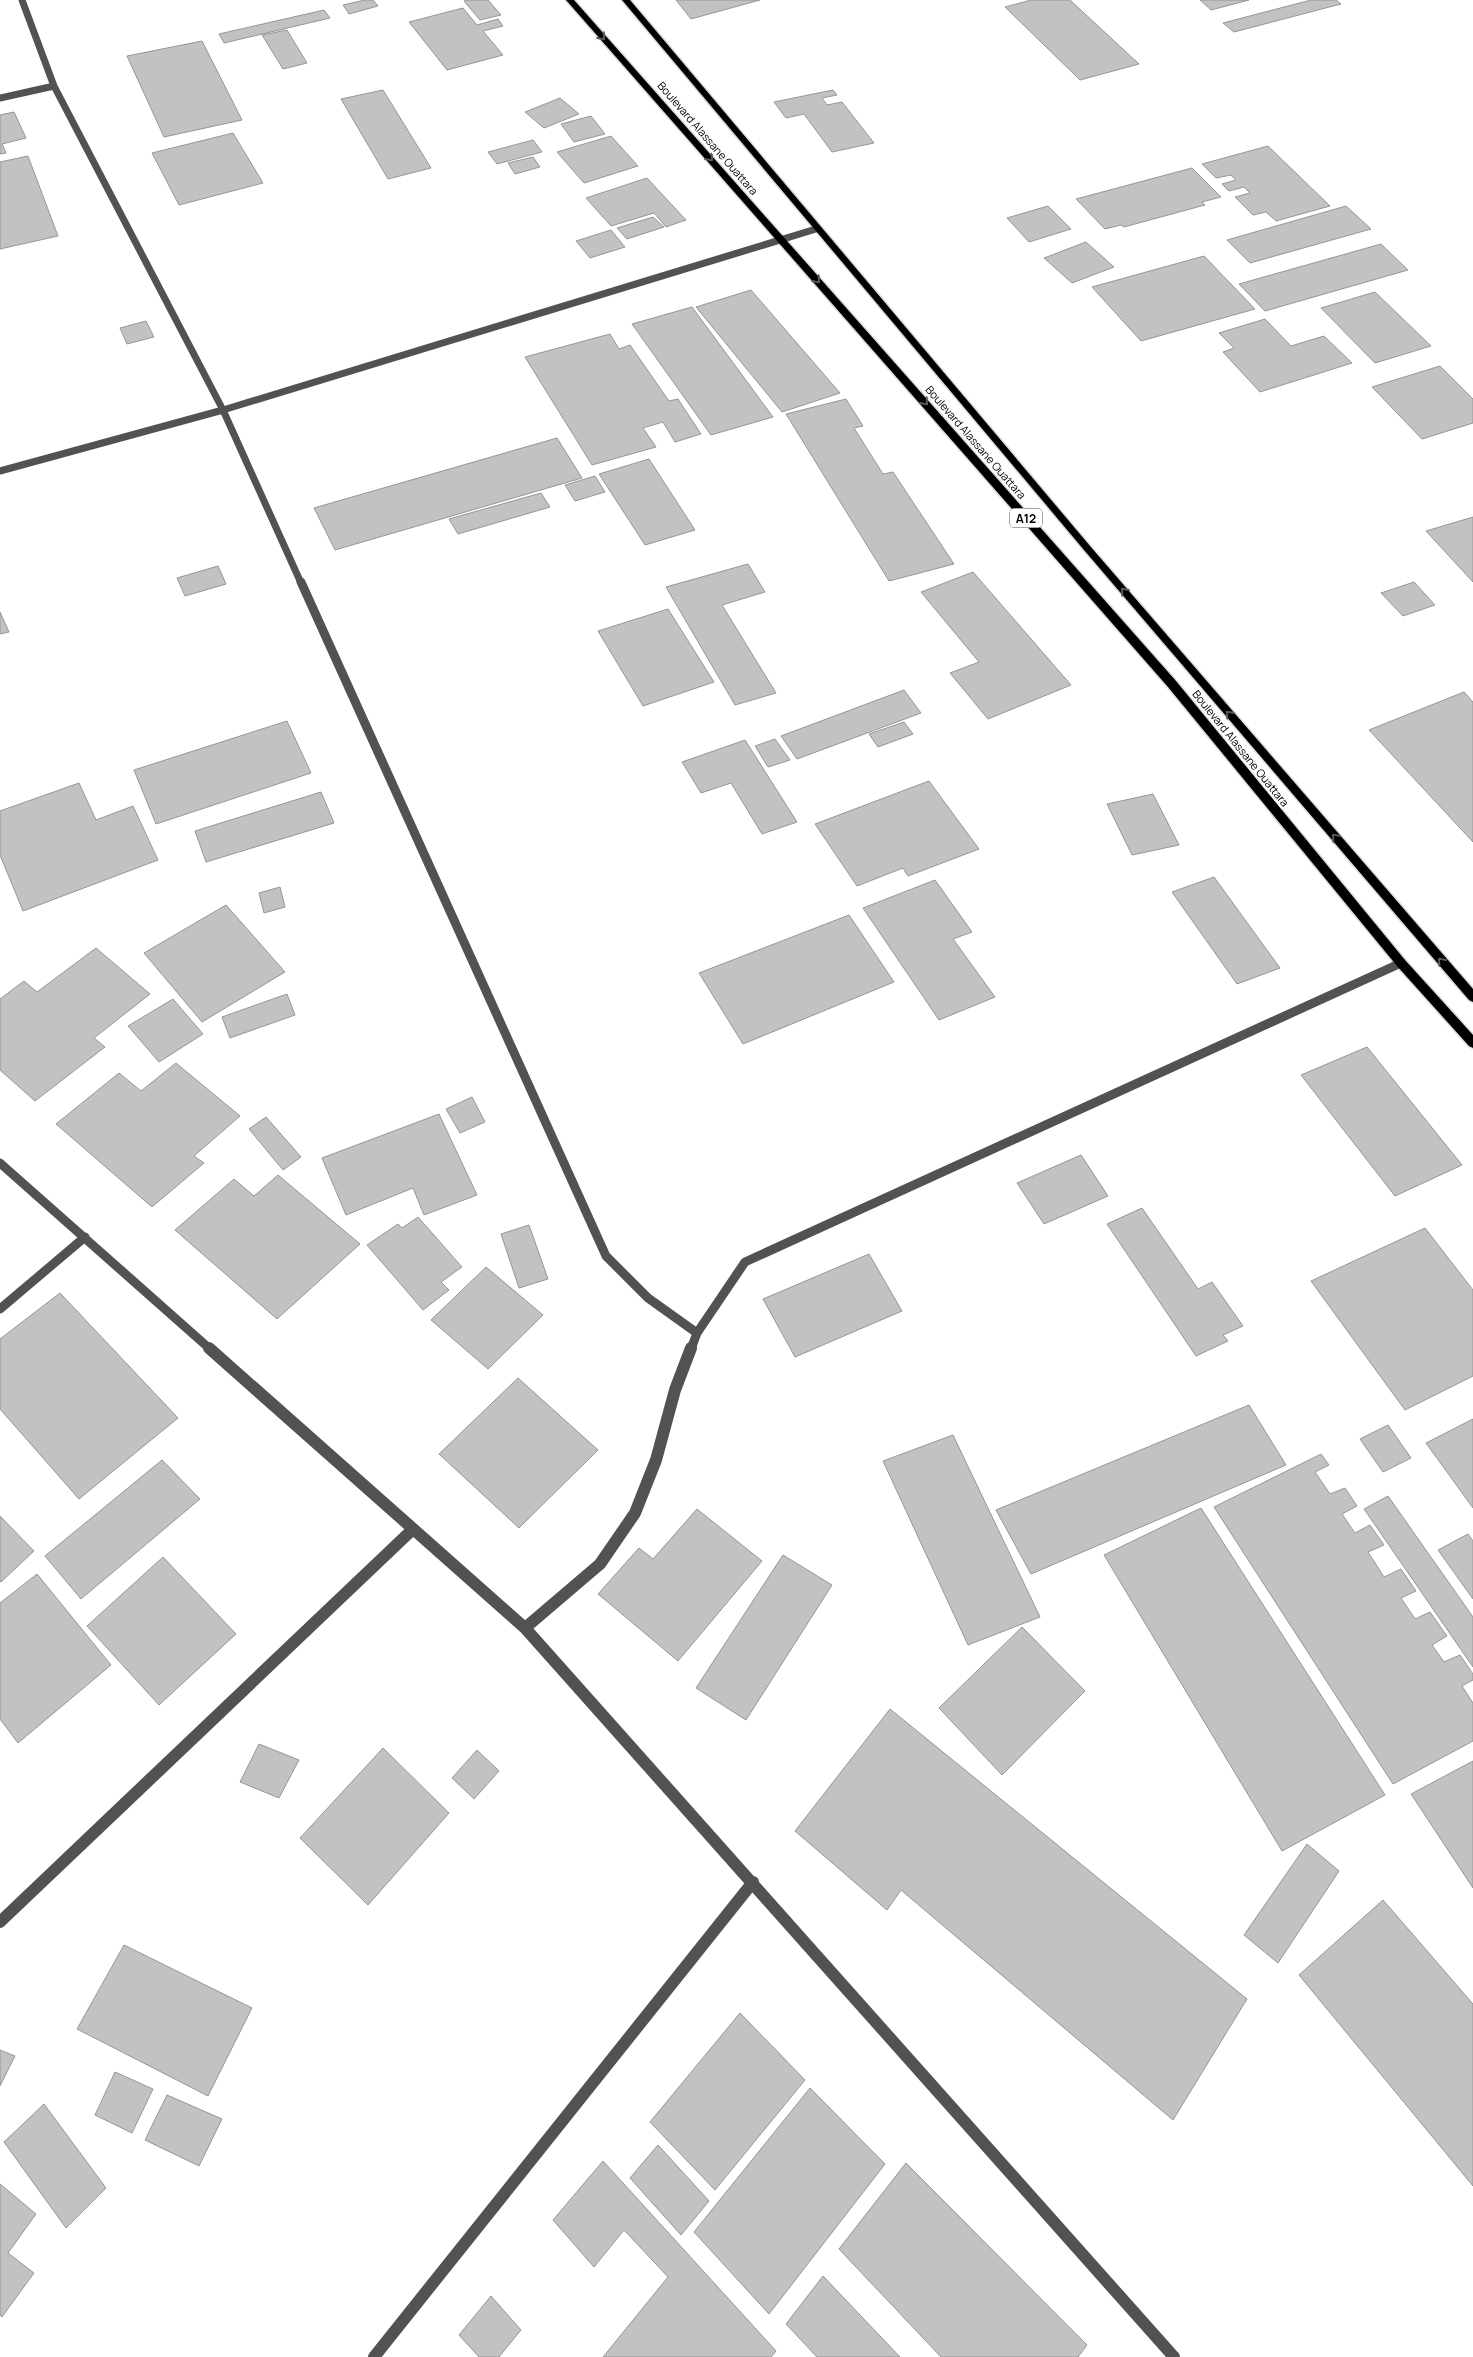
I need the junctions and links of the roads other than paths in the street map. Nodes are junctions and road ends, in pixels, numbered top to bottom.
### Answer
1 (22, 0) edge
2 (570, 0) edge
3 (626, 0) edge
4 (54, 86) junction
5 (0, 98) edge
6 (816, 229) junction
7 (780, 238) junction
8 (224, 410) junction
9 (0, 470) edge
10 (1401, 963) junction
11 (1473, 997) edge
12 (1473, 1042) edge
13 (0, 1163) edge
14 (85, 1237) junction
15 (0, 1309) edge
16 (696, 1333) junction
17 (412, 1530) junction
18 (525, 1628) junction
19 (753, 1882) junction
20 (0, 1922) edge
21 (374, 2357) edge
22 (1174, 2357) edge

1 - 4 street
2 -> 7 main road, Boulevard Alassane Ouattara / A12
3 - 6 main road, Boulevard Alassane Ouattara / A12
4 - 5 street
4 - 8 street
6 - 7 street
11 -> 6 main road, Boulevard Alassane Ouattara / A12
7 - 8 street
7 -> 10 main road, Boulevard Alassane Ouattara / A12
8 - 9 street
8 - 16 street
10 - 12 main road, Boulevard Alassane Ouattara / A12
10 - 16 street
13 - 14 street
14 - 15 street
14 - 17 street
16 - 18 street
17 - 18 street
17 - 20 street
18 - 19 street
19 - 21 street
19 - 22 street

